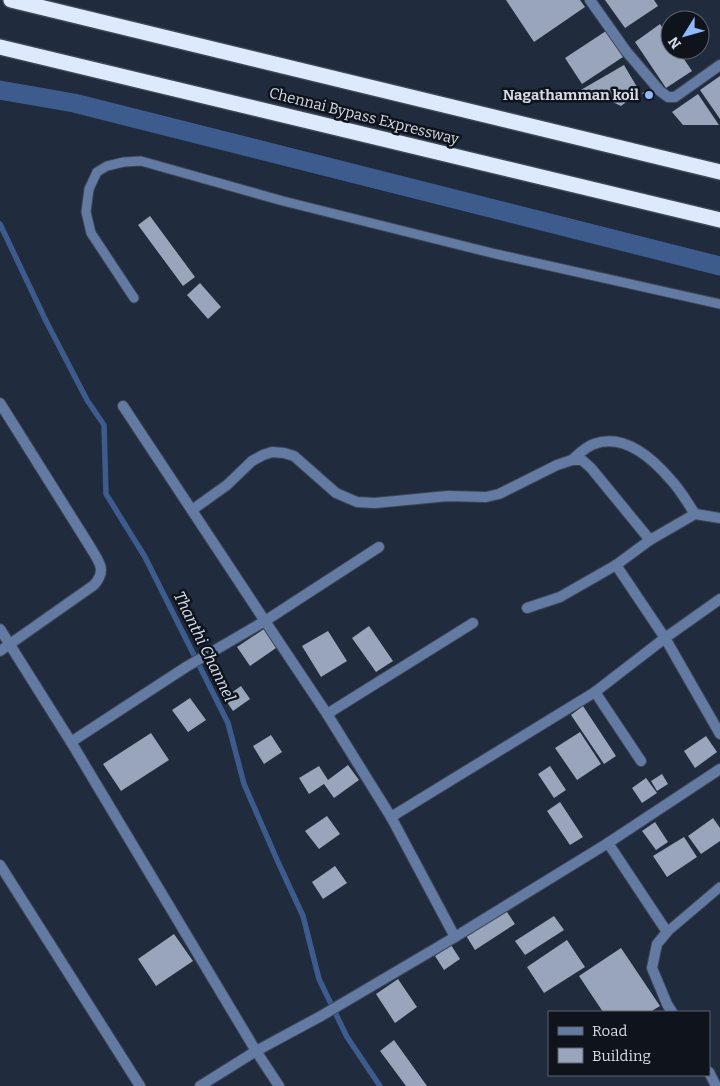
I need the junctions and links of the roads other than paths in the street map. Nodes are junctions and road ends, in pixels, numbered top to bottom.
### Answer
1 (10, 0) edge
2 (590, 0) edge
3 (0, 47) edge
4 (720, 65) edge
5 (720, 172) edge
6 (720, 220) edge
7 (134, 298) dead end
8 (720, 304) edge
9 (0, 403) edge
10 (123, 406) dead end
11 (572, 460) junction
12 (192, 510) junction
13 (695, 514) junction
14 (720, 518) edge
15 (650, 540) junction
16 (379, 547) dead end
17 (616, 565) junction
18 (720, 599) edge
19 (526, 608) dead end
20 (265, 621) junction
21 (473, 623) dead end
22 (0, 629) edge
23 (665, 638) junction
24 (10, 644) junction
25 (0, 651) edge
26 (595, 692) junction
27 (326, 714) junction
28 (720, 734) edge
29 (71, 742) junction
30 (641, 761) dead end
31 (720, 769) edge
32 (391, 817) junction
33 (608, 843) junction
34 (0, 865) edge
35 (720, 887) edge
36 (667, 932) junction
37 (455, 937) junction
38 (671, 1011) edge
39 (256, 1051) junction
40 (710, 1074) edge
41 (140, 1086) edge
42 (200, 1086) edge
43 (279, 1086) edge
44 (716, 1086) edge

1 - 5 highway, Chennai Bypass Expressway
2 - 4 street
3 - 6 highway, Chennai Bypass Expressway
7 - 8 lane
9 - 24 street
10 - 12 street
11 - 12 street
11 - 13 street
11 - 15 street
12 - 20 street
13 - 14 street
13 - 15 street
15 - 17 street
16 - 20 street
17 - 19 street
17 - 23 street
18 - 23 street
20 - 27 street
20 - 29 street
21 - 27 street
22 - 24 street
23 - 26 street
23 - 28 street
24 - 25 street
24 - 29 street
26 - 30 street
26 - 32 street
27 - 32 street
29 - 39 street
31 - 33 street
32 - 37 street
33 - 36 street
33 - 37 street
34 - 41 street
35 - 36 lane
36 - 38 street
37 - 39 street
39 - 42 street
39 - 43 street
40 - 44 street

